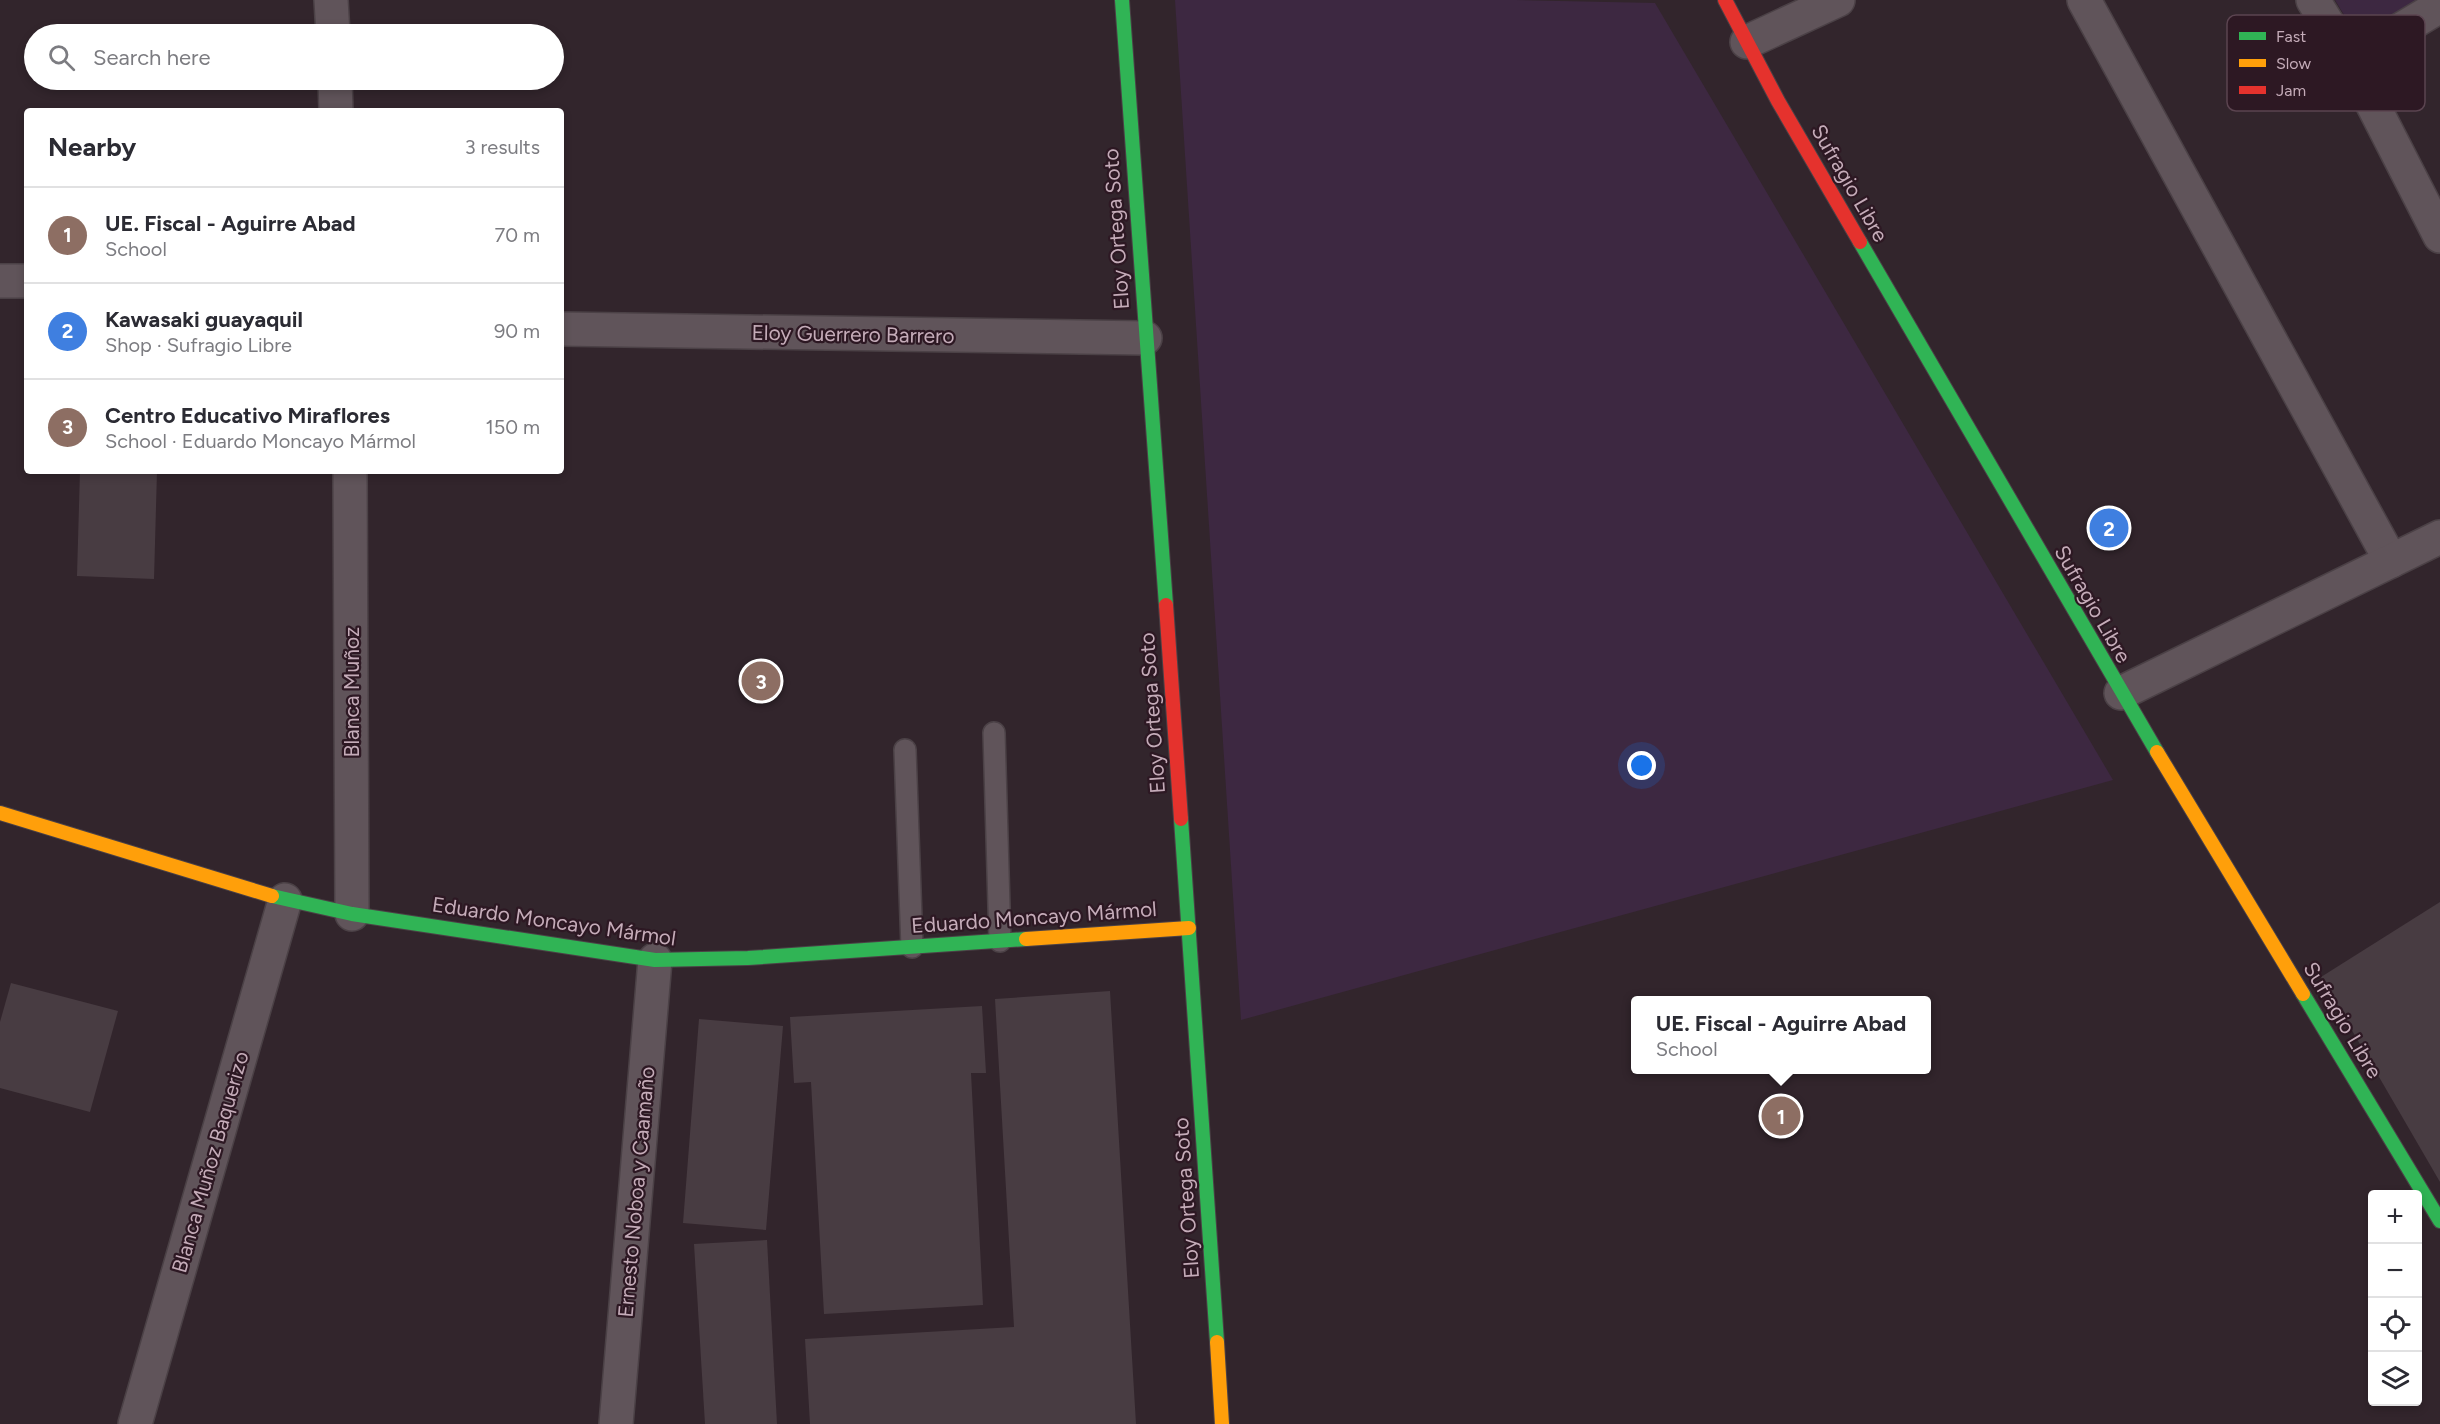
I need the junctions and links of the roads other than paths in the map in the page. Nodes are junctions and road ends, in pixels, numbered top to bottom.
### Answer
1 (331, 0) edge
2 (1122, 0) edge
3 (1725, 0) edge
4 (1838, 0) edge
5 (2084, 0) edge
6 (2313, 0) edge
7 (2440, 6) edge
8 (2322, 15) edge
9 (2425, 15) edge
10 (332, 24) edge
11 (1747, 42) junction
12 (335, 90) edge
13 (336, 108) edge
14 (2376, 111) edge
15 (2440, 236) edge
16 (0, 281) edge
17 (24, 281) edge
18 (564, 329) edge
19 (1145, 338) junction
20 (350, 474) edge
21 (2440, 537) edge
22 (2391, 561) junction
23 (2121, 693) junction
24 (994, 733) dead end
25 (905, 750) dead end
26 (0, 813) edge
27 (285, 900) junction
28 (352, 914) junction
29 (1189, 927) junction
30 (1000, 941) junction
31 (912, 947) junction
32 (655, 960) junction
33 (2440, 1221) edge
34 (135, 1424) edge
35 (616, 1424) edge
36 (1222, 1424) edge

1 - 10 street
2 - 19 street, Eloy Ortega Soto
3 - 11 street, Sufragio Libre
4 - 11 street
5 - 22 street
6 - 8 street
7 - 9 street
11 - 23 street, Sufragio Libre
12 - 13 street
14 - 15 street
16 - 17 street
18 - 19 street, Eloy Guerrero Barrero
19 - 29 street, Eloy Ortega Soto
20 - 28 street, Blanca Muñoz
21 - 22 street
22 - 23 street
23 - 33 street, Sufragio Libre
24 - 30 lane
25 - 31 lane
26 - 27 street, Eduardo Moncayo Mármol
27 - 28 street, Eduardo Moncayo Mármol
27 - 34 street, Blanca Muñoz Baquerizo
28 - 32 street, Eduardo Moncayo Mármol
29 - 30 street, Eduardo Moncayo Mármol
29 - 36 street, Eloy Ortega Soto
30 - 31 street, Eduardo Moncayo Mármol
31 - 32 street, Eduardo Moncayo Mármol
32 - 35 street, Ernesto Noboa y Caamaño

